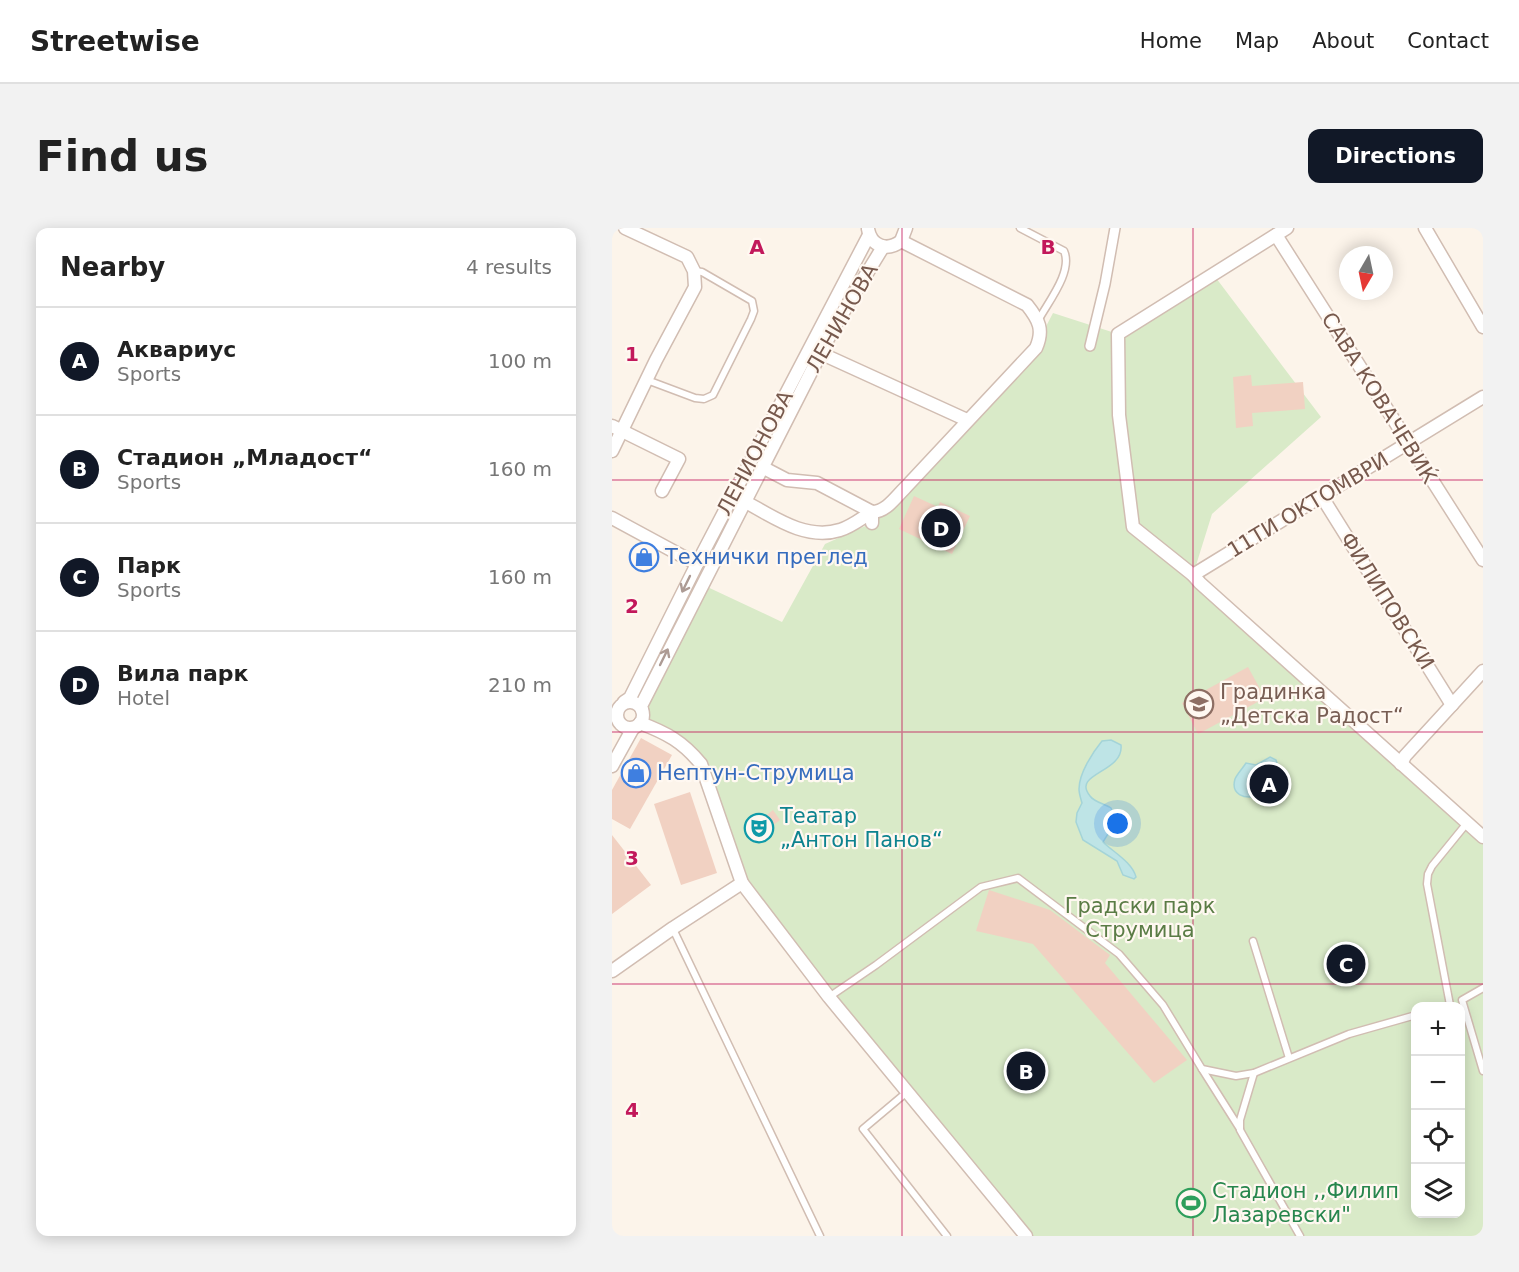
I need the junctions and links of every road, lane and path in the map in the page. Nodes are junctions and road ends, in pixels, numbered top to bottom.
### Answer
1 (625, 228) edge
2 (906, 228) edge
3 (1020, 228) edge
4 (1115, 228) edge
5 (1425, 228) edge
6 (868, 231) edge
7 (1281, 231) edge
8 (901, 241) junction
9 (883, 247) junction
10 (694, 271) junction
11 (1039, 319) junction
12 (1483, 327) edge
13 (1090, 346) dead end
14 (820, 353) junction
15 (646, 380) junction
16 (1483, 397) edge
17 (967, 420) junction
18 (617, 428) edge
19 (1408, 444) junction
20 (612, 451) edge
21 (762, 467) junction
22 (662, 491) dead end
23 (1322, 497) junction
24 (744, 501) junction
25 (872, 517) junction
26 (612, 518) edge
27 (1483, 560) edge
28 (697, 564) junction
29 (1193, 575) junction
30 (1483, 671) edge
31 (1452, 705) junction
32 (616, 711) edge
33 (639, 719) junction
34 (1401, 764) junction
35 (612, 766) edge
36 (1467, 824) junction
37 (1483, 837) edge
38 (742, 883) junction
39 (673, 928) junction
40 (1253, 941) dead end
41 (612, 971) edge
42 (1483, 988) edge
43 (829, 997) junction
44 (1462, 1000) junction
45 (1447, 1002) edge
46 (1457, 1002) edge
47 (1411, 1016) edge
48 (1289, 1058) junction
49 (1202, 1069) junction
50 (1483, 1071) edge
51 (1254, 1073) junction
52 (907, 1092) junction
53 (1240, 1130) junction
54 (820, 1236) edge
55 (947, 1236) edge
56 (1026, 1236) edge
57 (1300, 1236) edge

1 - 10 street
2 - 8 street
3 - 11 lane
4 - 13 street
5 - 12 street
6 - 9 street
6 - 28 street, ЛЕНИОНОВА
7 - 19 street, САВА КОВАЧЕВИЌ
7 - 29 street
8 - 9 street
8 - 11 street
9 - 14 street, ЛЕНИНОВА
10 - 15 street
10 - 15 lane
11 - 17 street
14 - 17 street
14 - 21 street, ЛЕНИНОВА
15 - 18 street
16 - 19 street, 11ТИ ОКТОМВРИ
17 - 25 street
18 - 20 street
18 - 22 street
19 - 23 street, 11ТИ ОКТОМВРИ
19 - 27 street, САВА КОВАЧЕВИЌ
21 - 24 street, ЛЕНИНОВА
21 - 25 street
23 - 29 street, 11ТИ ОКТОМВРИ
23 - 31 street, ФИЛИПОВСКИ
24 - 25 street
33 -> 24 street, ЛЕНИНОВА
26 - 28 street
28 -> 32 street, ЛЕНИОНОВА
29 - 34 street
30 - 31 street
31 - 34 street
32 - 33 street
32 - 33 street
33 - 35 street, ЛЕНИНОВА
33 - 38 street
34 - 36 street
36 - 37 street
36 - 45 lane
38 - 39 street
38 - 43 street
39 - 41 street
39 - 54 lane
40 - 48 lane
42 - 44 lane
43 - 49 lane
43 - 52 street
44 - 46 lane
44 - 50 lane
47 - 48 lane
48 - 51 lane
49 - 51 lane
49 - 53 lane
51 - 53 lane
52 - 55 lane
52 - 56 street
53 - 57 lane

